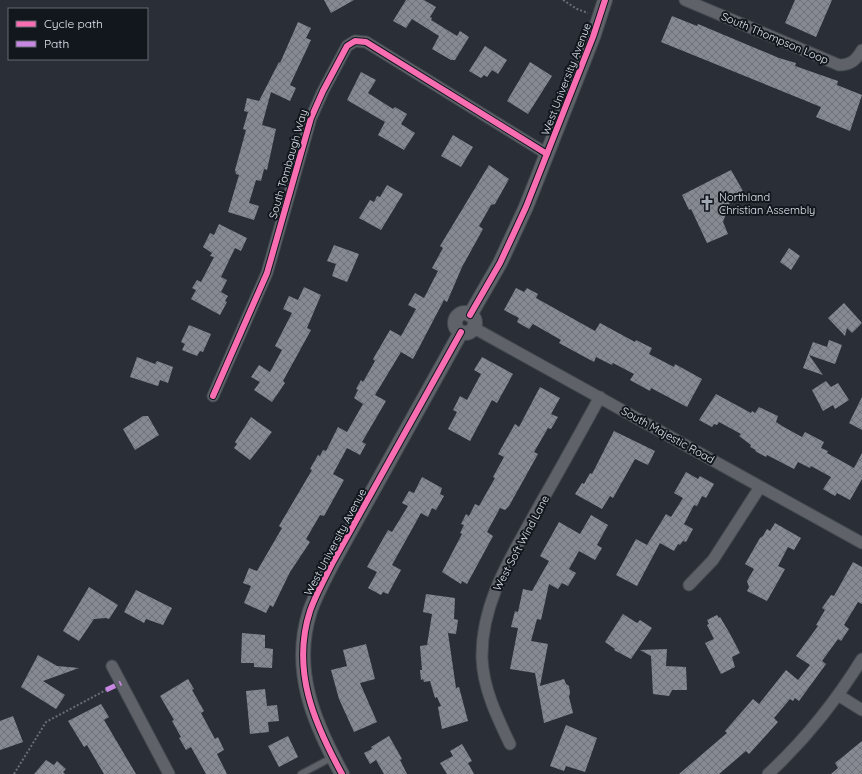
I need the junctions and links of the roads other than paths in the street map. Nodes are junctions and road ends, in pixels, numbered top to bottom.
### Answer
1 (605, 0) edge
2 (684, 0) edge
3 (862, 50) edge
4 (547, 154) junction
5 (468, 325) junction
6 (213, 396) dead end
7 (600, 397) junction
8 (760, 487) junction
9 (862, 542) edge
10 (689, 585) dead end
11 (862, 659) edge
12 (112, 666) dead end
13 (838, 695) junction
14 (862, 710) edge
15 (510, 744) dead end
16 (333, 757) junction
17 (169, 774) edge
18 (301, 774) edge
19 (342, 774) edge
20 (768, 774) edge

1 - 4 street, West University Avenue
2 - 3 street, South Thompson Loop
4 - 5 street, West University Avenue
4 - 6 street, South Tombaugh Way
5 - 7 street, South Majestic Road
5 - 16 street, West University Avenue
7 - 8 street, South Majestic Road
7 - 15 street, West Soft Wind Lane
8 - 9 street, South Majestic Road
8 - 10 street
11 - 13 street
12 - 17 street
13 - 14 street
13 - 20 street
16 - 18 lane
16 - 19 street, West University Avenue

